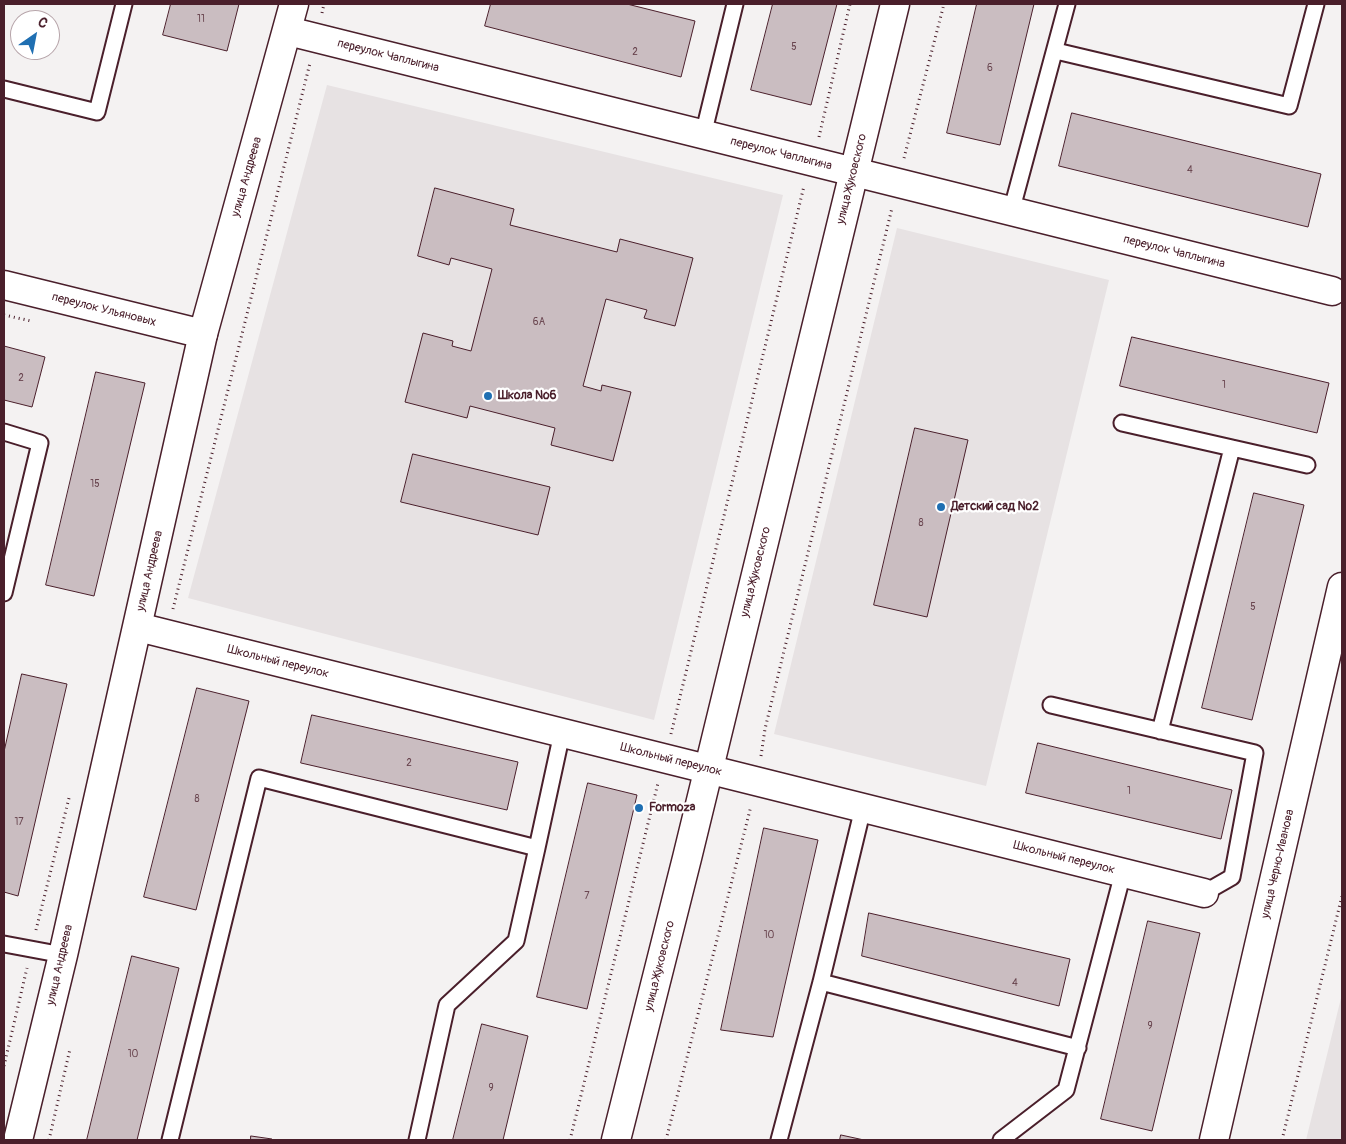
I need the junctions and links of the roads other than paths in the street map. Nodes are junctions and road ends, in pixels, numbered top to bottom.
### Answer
1 (124, 4) edge
2 (294, 4) edge
3 (735, 4) edge
4 (895, 4) edge
5 (1067, 4) edge
6 (1316, 4) edge
7 (288, 31) junction
8 (1056, 50) junction
9 (4, 88) edge
10 (703, 135) junction
11 (853, 172) junction
12 (1011, 212) junction
13 (4, 285) edge
14 (1332, 291) dead end
15 (203, 334) junction
16 (1122, 423) dead end
17 (4, 432) edge
18 (1232, 448) junction
19 (1307, 465) dead end
20 (1342, 587) edge
21 (4, 593) edge
22 (138, 627) junction
23 (1051, 705) dead end
24 (1160, 731) junction
25 (562, 733) junction
26 (708, 770) junction
27 (864, 808) junction
28 (537, 848) junction
29 (1123, 873) junction
30 (1204, 893) joint
31 (4, 944) edge
32 (63, 954) junction
33 (821, 982) junction
34 (1078, 1048) junction
35 (18, 1140) edge
36 (170, 1140) edge
37 (417, 1140) edge
38 (616, 1140) edge
39 (779, 1140) edge
40 (1001, 1140) edge
41 (1214, 1140) edge

1 - 9 lane
2 - 7 street, улица Андреева
3 - 10 lane
4 - 11 street, улица Жуковского
5 - 8 lane
6 - 8 lane
7 - 10 street, переулок Чаплыгина
7 - 15 street, улица Андреева
8 - 12 lane
10 - 11 street, переулок Чаплыгина
11 - 12 street, переулок Чаплыгина
11 - 26 street, улица Жуковского
12 - 14 street, переулок Чаплыгина
13 - 15 street, переулок Ульяновых
15 - 22 street, улица Андреева
16 - 18 lane
17 - 21 lane
18 - 19 lane
18 - 24 lane
20 - 41 street, улица Черно-Иванова
22 - 25 street, Школьный переулок
22 - 32 street, улица Андреева
23 - 24 lane
24 - 30 lane
25 - 26 street, Школьный переулок
25 - 28 lane
26 - 27 street, Школьный переулок
26 - 38 street, улица Жуковского
27 - 29 street, Школьный переулок
27 - 33 lane
28 - 36 lane
28 - 37 lane
29 - 30 street, Школьный переулок
29 - 34 lane
31 - 32 lane
32 - 35 street, улица Андреева
33 - 34 lane
33 - 39 lane
34 - 40 lane

